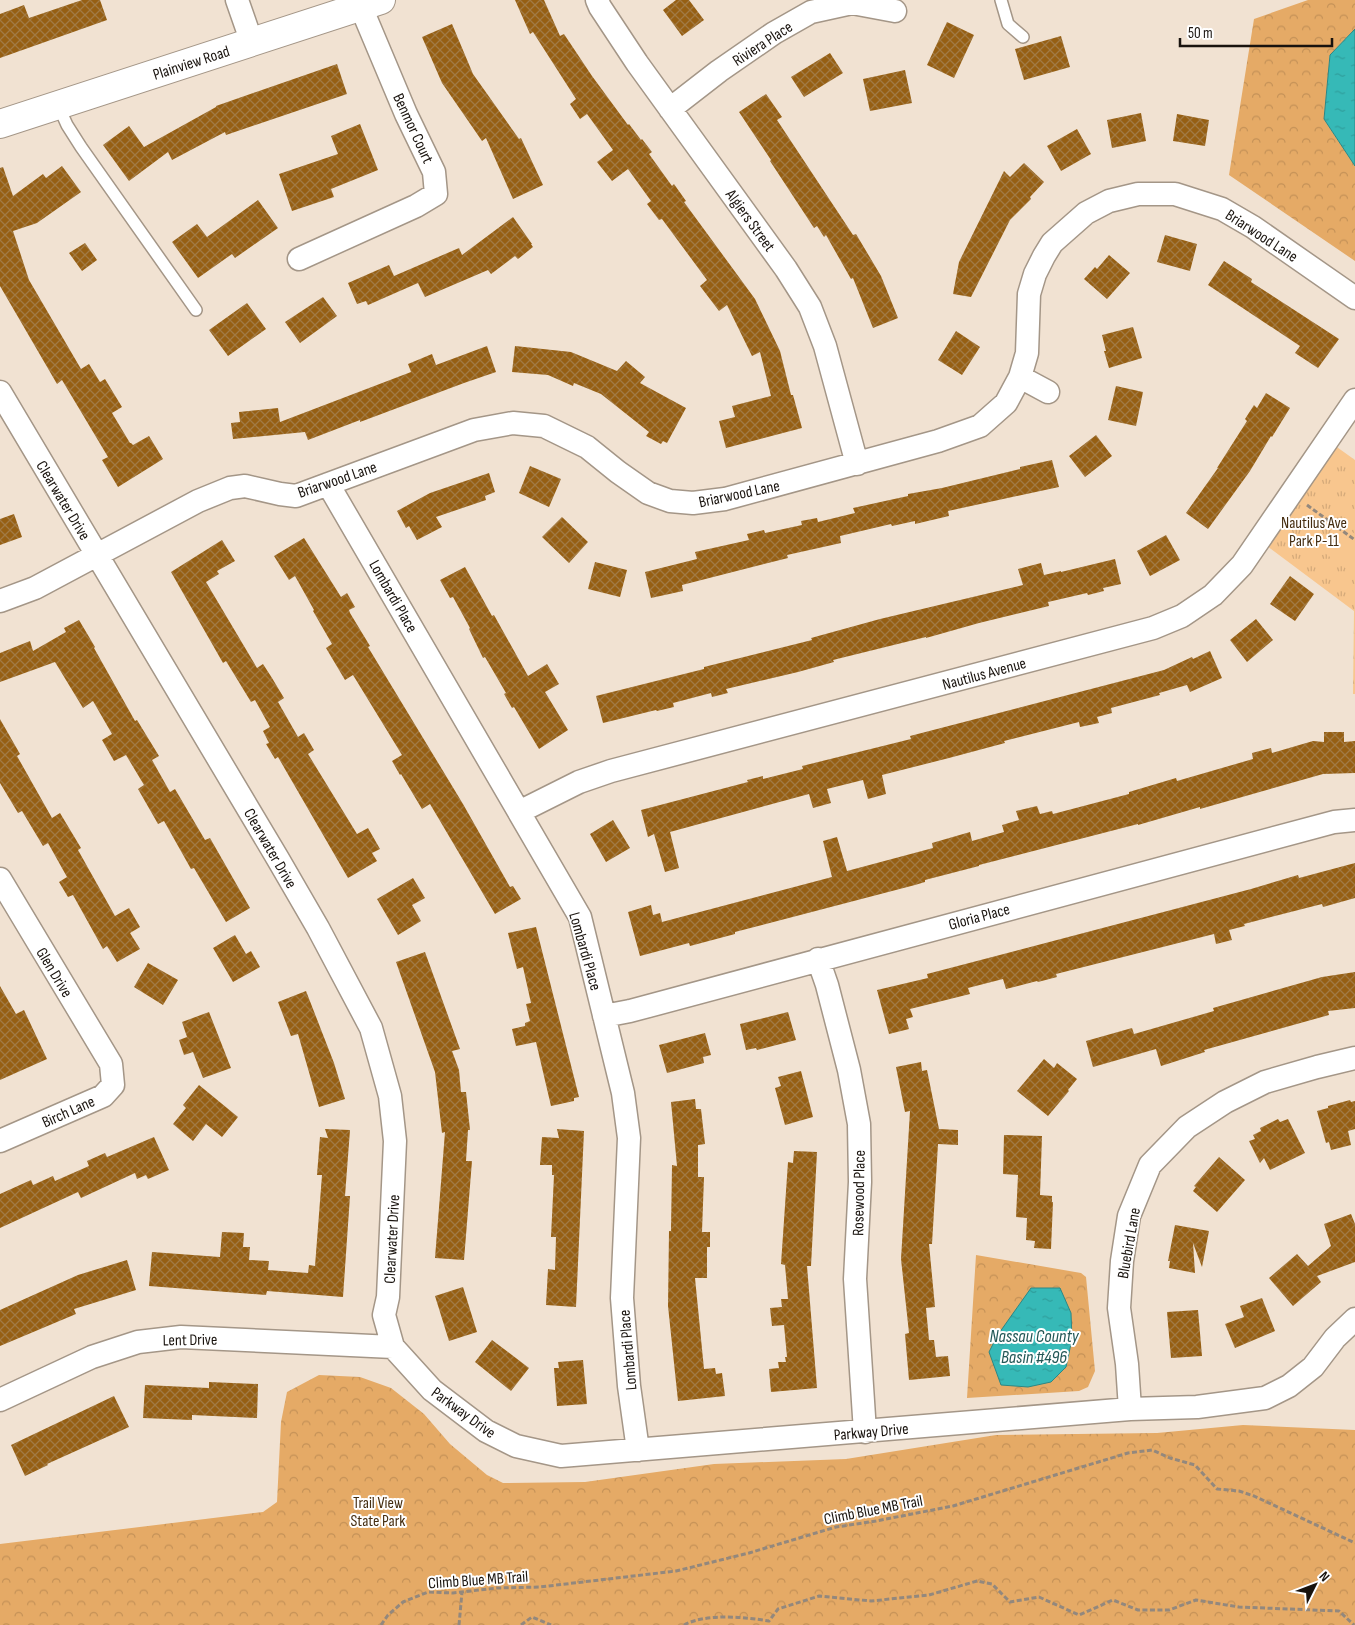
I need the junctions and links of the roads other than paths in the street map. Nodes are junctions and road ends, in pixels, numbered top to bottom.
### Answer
1 (237, 0) edge
2 (597, 0) edge
3 (1001, 0) edge
4 (371, 3) edge
5 (895, 11) dead end
6 (1023, 38) dead end
7 (252, 43) junction
8 (58, 105) junction
9 (670, 109) junction
10 (0, 124) edge
11 (299, 260) dead end
12 (1355, 298) edge
13 (196, 310) dead end
14 (1020, 377) junction
15 (0, 392) edge
16 (1048, 392) dead end
17 (1355, 400) edge
18 (857, 464) junction
19 (328, 484) junction
20 (96, 554) junction
21 (0, 602) edge
22 (519, 812) junction
23 (1355, 820) edge
24 (0, 879) edge
25 (818, 959) junction
26 (604, 1016) junction
27 (1355, 1058) edge
28 (111, 1064) joint
29 (0, 1141) edge
30 (1355, 1319) edge
31 (393, 1347) junction
32 (0, 1400) edge
33 (1130, 1409) junction
34 (865, 1432) junction
35 (638, 1450) junction

1 - 7 street
2 - 9 street, Algiers Street
3 - 6 lane
4 - 7 main road, Plainview Road
4 - 11 street, Benmor Court
5 - 9 street, Riviera Place
7 - 8 main road, Plainview Road
8 - 10 main road, Plainview Road
8 - 13 lane
9 - 18 street, Algiers Street
12 - 14 street, Briarwood Lane
14 - 16 street
14 - 18 street, Briarwood Lane
15 - 20 street, Clearwater Drive
17 - 22 street, Nautilus Avenue
18 - 19 street, Briarwood Lane
19 - 20 street, Briarwood Lane
19 - 22 street, Lombardi Place
20 - 21 street, Briarwood Lane
20 - 31 street, Clearwater Drive
22 - 26 street, Lombardi Place
23 - 25 street, Gloria Place
24 - 28 street, Glen Drive
25 - 26 street, Gloria Place
25 - 34 street, Rosewood Place
26 - 35 street, Lombardi Place
27 - 33 street, Bluebird Lane
28 - 29 street, Birch Lane
30 - 33 street, Parkway Drive
31 - 32 street, Lent Drive
31 - 35 street, Parkway Drive
33 - 34 street, Parkway Drive
34 - 35 street, Parkway Drive

